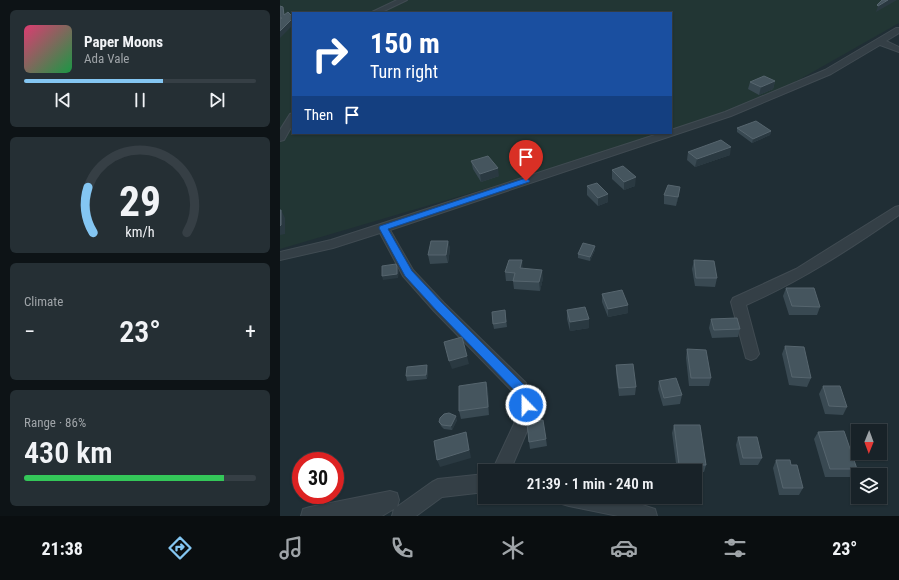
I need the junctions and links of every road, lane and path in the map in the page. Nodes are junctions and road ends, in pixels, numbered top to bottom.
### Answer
1 (403, 0) edge
2 (376, 12) edge
3 (899, 30) edge
4 (879, 42) junction
5 (899, 50) edge
6 (292, 118) edge
7 (672, 133) edge
8 (668, 134) edge
9 (280, 138) edge
10 (899, 210) edge
11 (383, 228) junction
12 (280, 256) edge
13 (751, 354) dead end
14 (503, 464) edge
15 (478, 484) edge
16 (606, 504) edge
17 (310, 516) edge
18 (365, 516) edge
19 (401, 516) edge
20 (648, 516) edge

1 - 2 street
3 - 4 street
4 - 5 street
4 - 7 street
6 - 9 street
8 - 11 street
10 - 13 street
11 - 12 street
11 - 14 street
15 - 19 street
16 - 20 street
17 - 18 street

